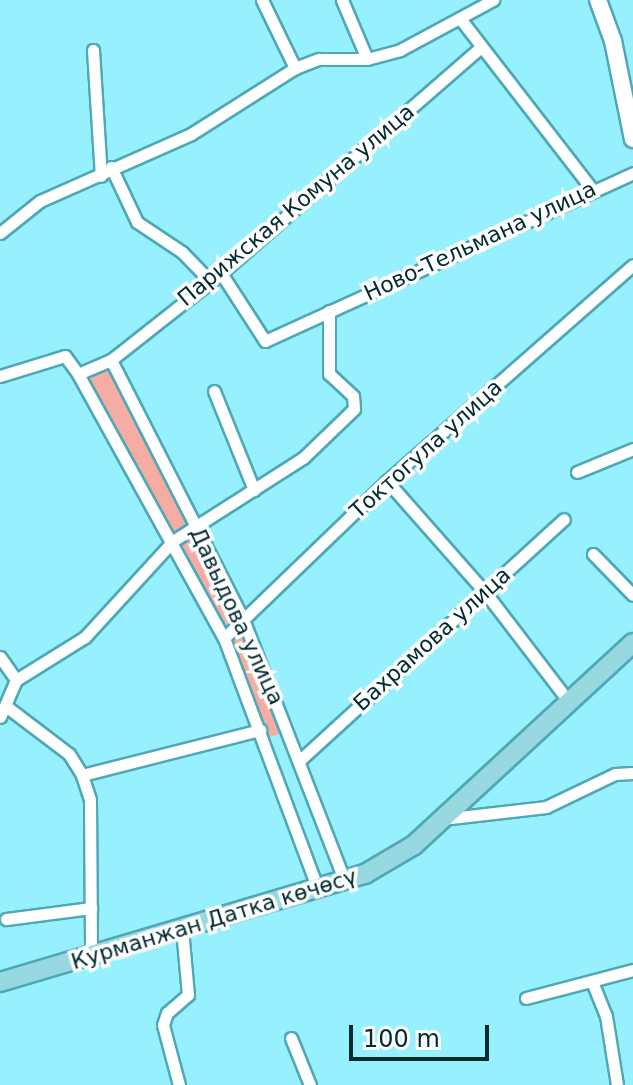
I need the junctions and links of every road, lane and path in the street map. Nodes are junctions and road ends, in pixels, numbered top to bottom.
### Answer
1 (262, 0) edge
2 (342, 0) edge
3 (493, 0) edge
4 (598, 0) edge
5 (462, 21) junction
6 (480, 48) junction
7 (93, 50) dead end
8 (367, 59) junction
9 (295, 68) junction
10 (629, 100) edge
11 (633, 139) edge
12 (111, 167) junction
13 (633, 173) edge
14 (101, 176) junction
15 (591, 188) junction
16 (0, 233) edge
17 (633, 265) edge
18 (221, 273) junction
19 (210, 281) junction
20 (329, 311) junction
21 (111, 360) junction
22 (78, 374) junction
23 (0, 376) edge
24 (214, 391) dead end
25 (633, 449) edge
26 (577, 472) dead end
27 (387, 481) junction
28 (254, 490) junction
29 (564, 519) dead end
30 (196, 527) junction
31 (173, 541) junction
32 (593, 554) dead end
33 (485, 592) junction
34 (633, 595) edge
35 (243, 619) junction
36 (224, 638) junction
37 (633, 643) edge
38 (0, 657) edge
39 (16, 680) junction
40 (569, 702) junction
41 (4, 712) edge
42 (260, 730) junction
43 (300, 760) junction
44 (633, 773) edge
45 (82, 775) junction
46 (437, 819) junction
47 (345, 882) junction
48 (318, 890) junction
49 (91, 908) junction
50 (6, 919) dead end
51 (182, 929) junction
52 (91, 956) junction
53 (633, 970) edge
54 (0, 982) edge
55 (593, 984) junction
56 (526, 998) dead end
57 (291, 1038) dead end
58 (179, 1085) edge
59 (310, 1085) edge
60 (617, 1085) edge

1 - 9 street
2 - 8 street
3 - 5 street
4 - 10 street
5 - 6 street
5 - 8 street
6 - 15 street
6 - 18 street, Парижская Комуна улица
7 - 14 street
8 - 9 street
9 - 12 street
10 - 11 street
12 - 14 street
12 - 19 street
13 - 15 street, Ново-Тельмана улица
14 - 16 street
15 - 20 street, Ново-Тельмана улица
17 - 27 street, Токтогула улица
18 - 19 street, Парижская Комуна улица
18 - 20 street, Ново-Тельмана улица
19 - 21 street, Парижская Комуна улица
20 - 28 street
21 - 22 street, Парижская Комуна улица
21 - 30 street, Давыдова улица
22 - 23 street
22 - 31 street
24 - 28 street
25 - 26 street
27 - 33 street
27 - 35 street, Токтогула улица
28 - 30 street
29 - 33 street, Бахрамова улица
30 - 31 street
30 - 35 street, Давыдова улица
31 - 36 street
31 - 39 street
32 - 34 street
33 - 40 street
33 - 43 street, Бахрамова улица
35 - 36 street, Токтогула улица
35 - 43 street, Давыдова улица
36 - 42 street
37 - 40 main road, Курманжан Датка көчөсү
38 - 39 street
39 - 41 street
40 - 46 main road, Курманжан Датка көчөсү
41 - 45 street
42 - 45 street
42 - 48 street
43 - 47 street, Давыдова улица
44 - 46 street
45 - 49 street
46 - 47 main road, Курманжан Датка көчөсү
47 - 48 main road, Курманжан Датка көчөсү
48 - 51 main road, Курманжан Датка көчөсү
49 - 50 street
49 - 52 street
51 - 52 main road, Курманжан Датка көчөсү
51 - 58 street
52 - 54 main road, Курманжан Датка көчөсү
53 - 55 street
55 - 56 street
55 - 60 street
57 - 59 street

